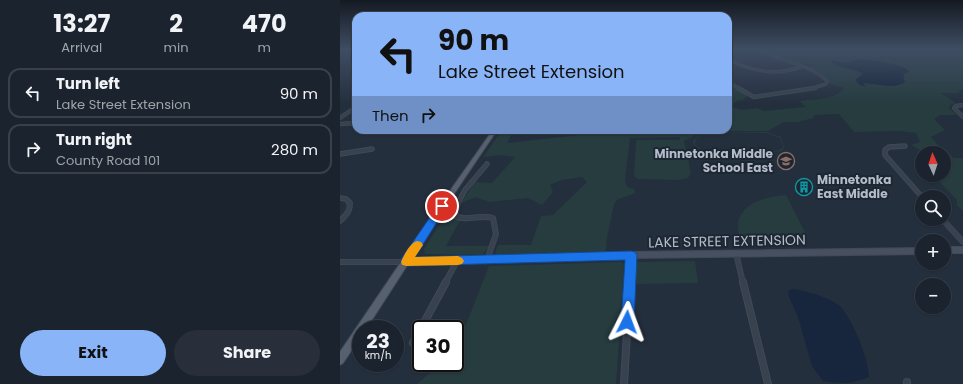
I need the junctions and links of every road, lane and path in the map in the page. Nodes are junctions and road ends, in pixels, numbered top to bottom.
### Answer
1 (745, 67) edge
2 (801, 67) joint
3 (732, 84) edge
4 (963, 105) edge
5 (352, 110) edge
6 (963, 117) edge
7 (340, 118) edge
8 (352, 123) edge
9 (340, 124) edge
10 (492, 134) edge
11 (905, 146) dead end
12 (372, 149) dead end
13 (340, 154) edge
14 (487, 164) dead end
15 (916, 190) edge
16 (340, 198) edge
17 (340, 221) edge
18 (948, 226) edge
19 (963, 242) edge
20 (951, 250) edge
21 (963, 250) edge
22 (915, 251) edge
23 (736, 253) junction
24 (631, 255) junction
25 (487, 260) junction
26 (458, 261) junction
27 (340, 262) edge
28 (406, 262) junction
29 (426, 320) edge
30 (340, 360) edge
31 (624, 384) edge
32 (768, 384) edge

1 - 2 street
2 - 3 street
4 - 6 street
5 - 7 street
8 - 9 street
10 - 28 main road
11 - 15 street
12 - 13 street
14 - 25 street
16 - 17 street
18 - 19 street
20 - 21 street
22 - 23 street, LAKE STREET EXTENSION
23 - 24 street, LAKE STREET EXTENSION
23 - 32 street
24 - 25 street, LAKE STREET EXTENSION
24 - 31 street
25 - 26 street, LAKE STREET EXTENSION
26 - 28 street, LAKE STREET EXTENSION
26 - 29 street
27 - 28 street, LAKE STREET EXTENSION
28 - 30 main road

